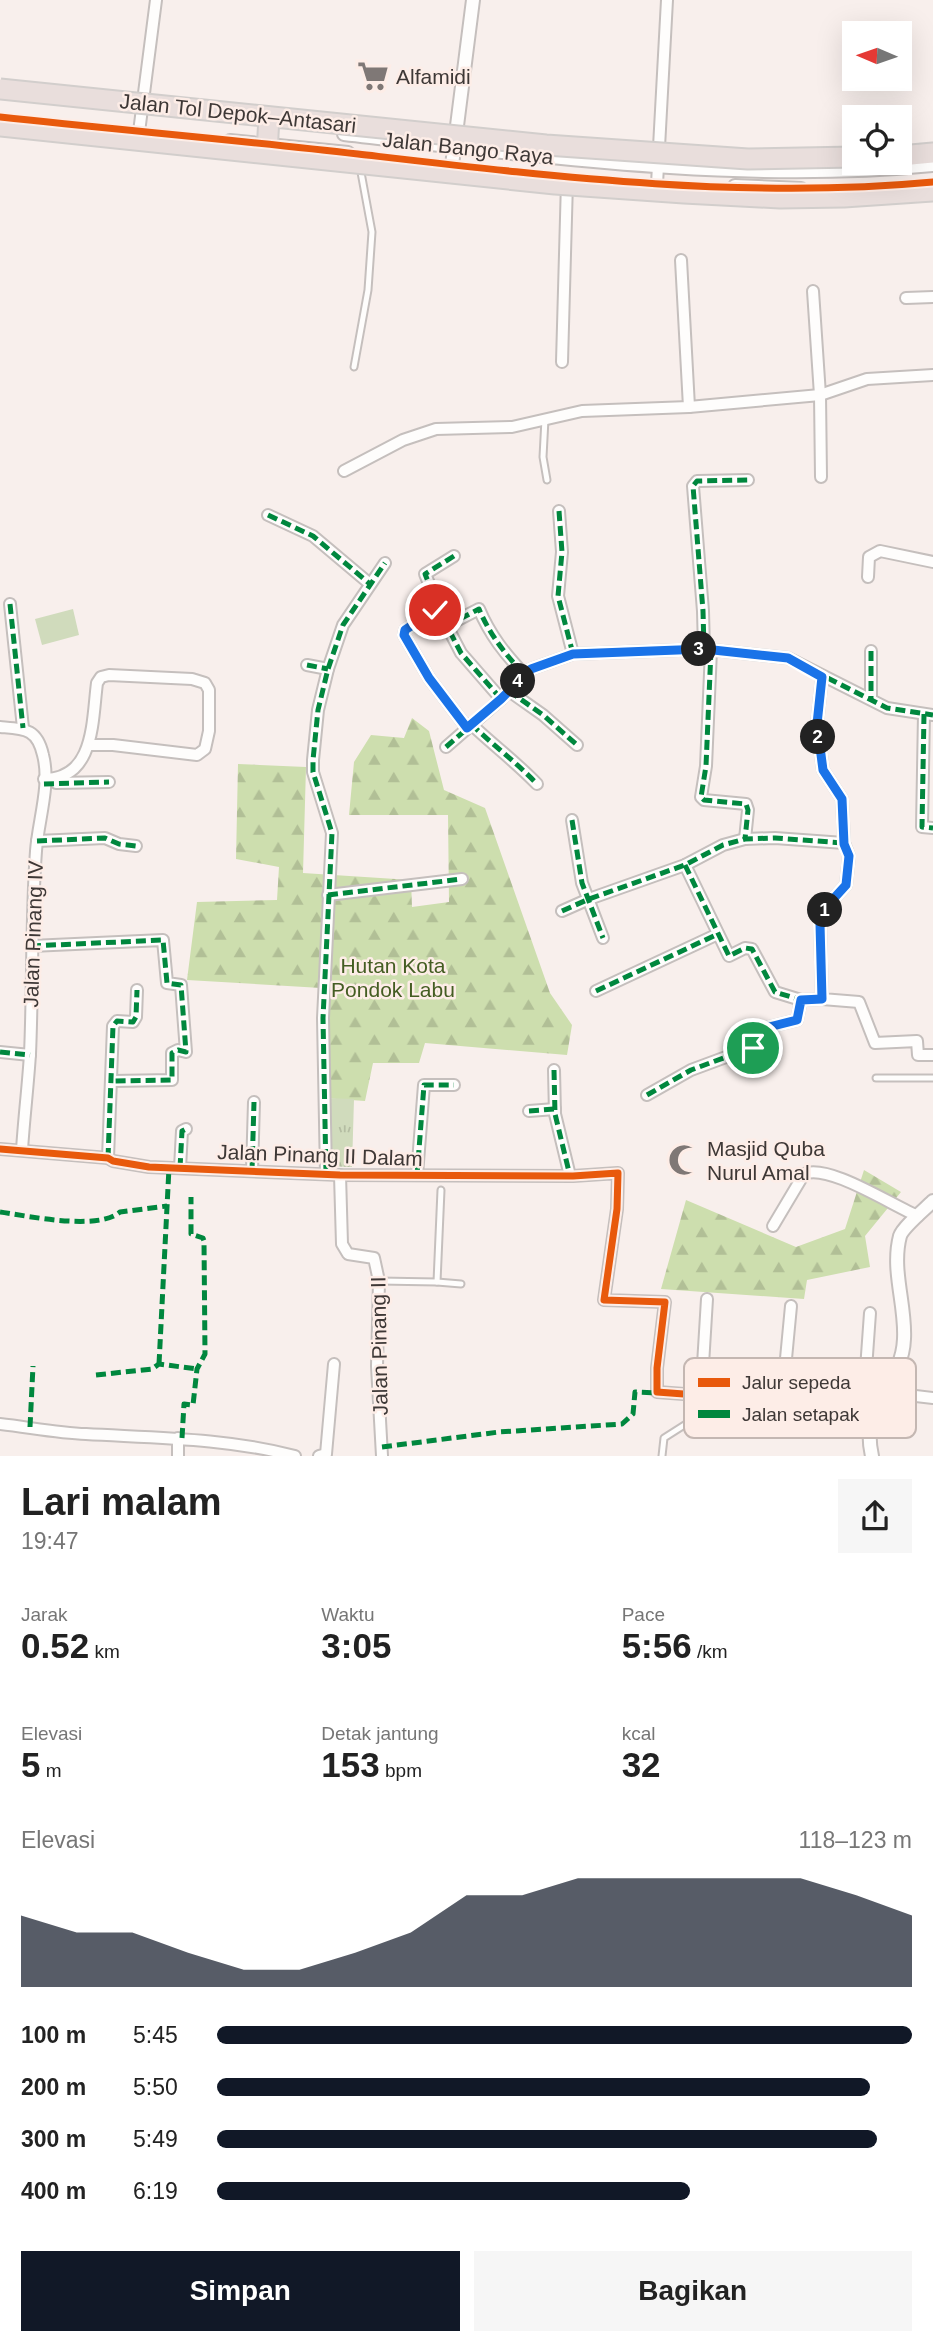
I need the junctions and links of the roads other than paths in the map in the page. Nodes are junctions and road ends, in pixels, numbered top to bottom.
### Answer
1 (156, 0) edge
2 (473, 0) edge
3 (667, 0) edge
4 (0, 89) edge
5 (0, 99) edge
6 (140, 113) junction
7 (0, 117) edge
8 (275, 121) junction
9 (0, 126) edge
10 (139, 132) junction
11 (454, 146) junction
12 (273, 149) junction
13 (358, 154) junction
14 (842, 157) edge
15 (928, 161) edge
16 (452, 165) junction
17 (658, 165) junction
18 (567, 176) junction
19 (657, 184) junction
20 (929, 186) edge
21 (681, 260) dead end
22 (813, 291) dead end
23 (933, 297) edge
24 (906, 298) dead end
25 (562, 362) dead end
26 (354, 368) dead end
27 (933, 375) edge
28 (820, 396) junction
29 (689, 407) junction
30 (545, 419) junction
31 (344, 471) dead end
32 (821, 477) dead end
33 (547, 480) dead end
34 (748, 480) dead end
35 (559, 511) dead end
36 (268, 515) dead end
37 (454, 556) dead end
38 (933, 562) edge
39 (385, 564) dead end
40 (868, 577) dead end
41 (370, 584) junction
42 (10, 604) dead end
43 (707, 650) junction
44 (871, 651) dead end
45 (573, 654) junction
46 (307, 665) dead end
47 (328, 669) junction
48 (524, 674) junction
49 (822, 677) junction
50 (505, 695) junction
51 (872, 699) junction
52 (929, 715) edge
53 (469, 726) junction
54 (0, 727) edge
55 (23, 729) junction
56 (89, 745) junction
57 (577, 745) dead end
58 (446, 747) dead end
59 (44, 782) junction
60 (109, 782) dead end
61 (537, 784) dead end
62 (572, 820) dead end
63 (933, 828) edge
64 (746, 839) junction
65 (37, 841) junction
66 (844, 844) junction
67 (136, 846) dead end
68 (685, 864) junction
69 (462, 879) dead end
70 (328, 895) junction
71 (589, 898) junction
72 (562, 911) dead end
73 (718, 934) junction
74 (603, 938) dead end
75 (32, 946) junction
76 (137, 990) dead end
77 (596, 991) dead end
78 (822, 999) junction
79 (801, 1000) junction
80 (0, 1052) edge
81 (30, 1055) junction
82 (933, 1055) edge
83 (554, 1070) dead end
84 (933, 1077) edge
85 (876, 1078) dead end
86 (112, 1081) junction
87 (454, 1085) dead end
88 (647, 1095) dead end
89 (254, 1102) dead end
90 (528, 1111) dead end
91 (559, 1112) junction
92 (186, 1129) dead end
93 (0, 1149) edge
94 (22, 1150) junction
95 (108, 1158) junction
96 (180, 1168) junction
97 (252, 1171) junction
98 (327, 1174) junction
99 (340, 1175) junction
100 (418, 1175) junction
101 (570, 1176) junction
102 (441, 1190) dead end
103 (933, 1201) edge
104 (918, 1216) junction
105 (773, 1226) dead end
106 (379, 1281) junction
107 (437, 1282) junction
108 (461, 1284) dead end
109 (706, 1299) dead end
110 (791, 1307) dead end
111 (870, 1312) dead end
112 (703, 1358) edge
113 (786, 1358) edge
114 (867, 1358) edge
115 (900, 1358) edge
116 (334, 1364) dead end
117 (684, 1394) edge
118 (0, 1424) edge
119 (684, 1425) edge
120 (178, 1438) junction
121 (870, 1438) edge
122 (273, 1453) edge
123 (178, 1456) edge
124 (295, 1456) edge
125 (319, 1456) edge
126 (382, 1456) edge
127 (662, 1456) edge
128 (872, 1456) edge

1 - 6 street
2 - 11 street
3 - 17 street
4 - 8 highway, Jalan Tol Depok–Antasari, bridge
5 - 6 street, Jalan Bango Raya
6 - 8 street, Jalan Bango Raya
6 - 10 street
7 - 10 street, Jalan Bango Raya
8 - 11 street, Jalan Bango Raya
8 - 12 highway, bridge
8 - 14 highway, Jalan Tol Depok–Antasari, bridge
9 - 12 highway, Jalan Tol Depok–Antasari, bridge
10 - 12 street, Jalan Bango Raya
11 - 16 street
11 - 17 street, Jalan Bango Raya
12 - 13 street, Jalan Bango Raya
12 - 20 highway, Jalan Tol Depok–Antasari, bridge
13 - 16 street, Jalan Bango Raya
13 - 26 lane
15 - 17 street, Jalan Bango Raya
15 - 20 street
16 - 18 street, Jalan Bango Raya
17 - 19 street
18 - 19 street, Jalan Bango Raya
18 - 25 street
19 - 20 street, Jalan Bango Raya
21 - 29 street
22 - 28 street
23 - 24 street
27 - 28 street
28 - 29 street
28 - 32 street
29 - 30 street
30 - 31 street
30 - 33 lane
34 - 43 street
35 - 45 street
36 - 41 street
37 - 53 street
38 - 40 street
39 - 41 street, Jalan Pinang II Dalam
41 - 47 street, Jalan Pinang II Dalam
42 - 55 street
43 - 45 street
43 - 49 street
43 - 64 street
44 - 51 street
45 - 48 street
46 - 47 street
47 - 70 street, Jalan Pinang II Dalam
48 - 50 street
48 - 50 street
49 - 51 street
49 - 66 street
50 - 53 street
50 - 57 street
51 - 52 street
52 - 63 street
53 - 58 street
53 - 61 street
54 - 55 street
55 - 59 street, Jalan Pinang IV
56 - 56 street
56 - 59 street
59 - 60 street
59 - 65 street, Jalan Pinang IV
62 - 71 street
64 - 66 street
64 - 68 street
65 - 67 street
65 - 75 street, Jalan Pinang IV
66 - 78 street
68 - 71 street
68 - 73 street
69 - 70 street
70 - 98 street, Jalan Pinang II Dalam
71 - 72 street
71 - 74 street
73 - 77 street
73 - 79 street
75 - 81 street, Jalan Pinang IV
75 - 86 street
76 - 86 street
78 - 79 street
78 - 82 street
79 - 88 street
80 - 81 street
81 - 94 street, Jalan Pinang IV
83 - 91 street
84 - 85 lane
86 - 95 street
87 - 100 street
89 - 97 street
90 - 91 street
91 - 101 street
92 - 96 street
93 - 94 street
94 - 95 street, Jalan Pinang II Dalam
95 - 96 street, Jalan Pinang II Dalam
96 - 97 street, Jalan Pinang II Dalam
97 - 98 street, Jalan Pinang II Dalam
98 - 99 street, Jalan Pinang II Dalam
99 - 100 street, Jalan Pinang II Dalam
99 - 106 street, Jalan Pinang II
100 - 101 street, Jalan Pinang II Dalam
101 - 117 street, Jalan Pinang II Dalam
102 - 107 lane
103 - 104 street
104 - 105 street
104 - 115 street
106 - 107 lane
106 - 126 street, Jalan Pinang II
107 - 108 lane
109 - 112 street
110 - 113 street
111 - 114 street
116 - 125 street
118 - 120 street
119 - 127 lane
120 - 122 street
120 - 123 street
121 - 128 street
122 - 124 street

